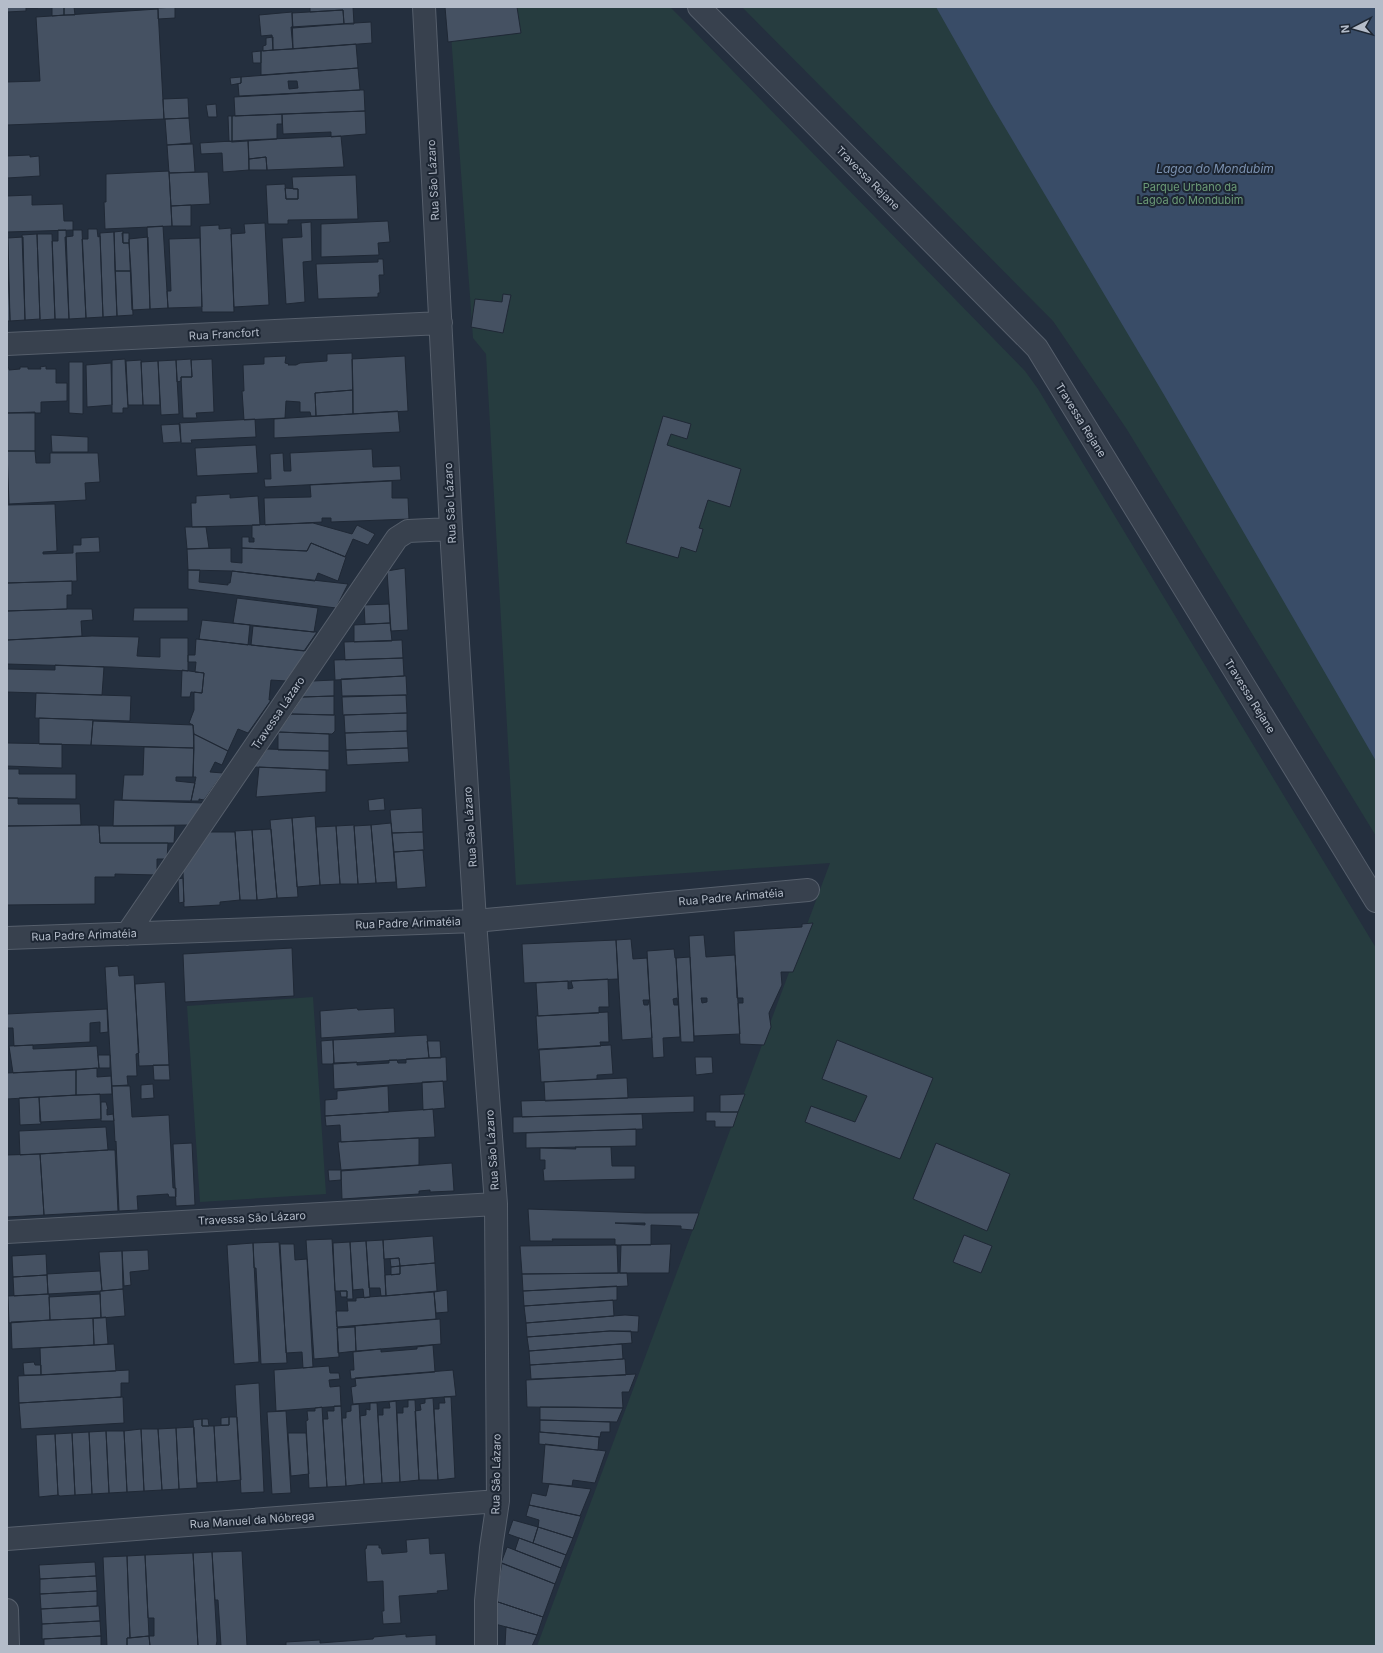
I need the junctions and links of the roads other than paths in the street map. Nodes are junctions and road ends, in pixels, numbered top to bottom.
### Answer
1 (424, 7) edge
2 (699, 7) edge
3 (440, 323) junction
4 (7, 344) edge
5 (451, 529) junction
6 (808, 890) dead end
7 (1376, 900) edge
8 (475, 921) junction
9 (127, 934) junction
10 (7, 938) edge
11 (496, 1204) junction
12 (7, 1232) edge
13 (498, 1501) junction
14 (7, 1539) edge
15 (7, 1610) edge
16 (8, 1646) edge
17 (486, 1646) edge

1 - 3 street, Rua São Lázaro
2 - 7 street, Travessa Rejane
3 - 4 street, Rua Francfort
3 - 5 street, Rua São Lázaro
5 - 8 street, Rua São Lázaro
5 - 9 street, Travessa Lázaro
6 - 8 street, Rua Padre Arimatéia
8 - 9 street, Rua Padre Arimatéia
8 - 11 street, Rua São Lázaro
9 - 10 street, Rua Padre Arimatéia
11 - 12 street, Travessa São Lázaro
11 - 13 street, Rua São Lázaro
13 - 14 street, Rua Manuel da Nóbrega
13 - 17 street, Rua São Lázaro
15 - 16 street

